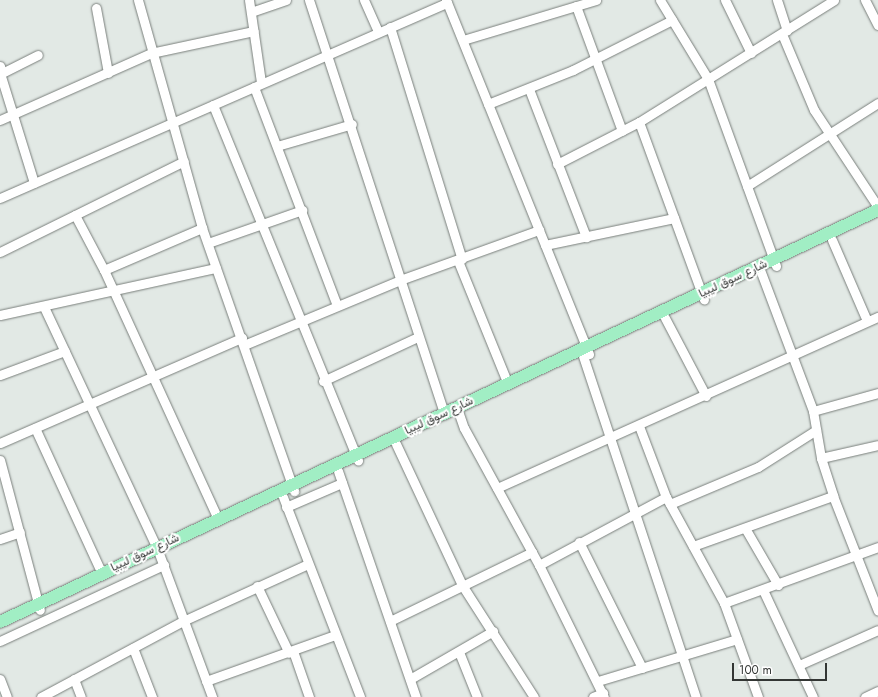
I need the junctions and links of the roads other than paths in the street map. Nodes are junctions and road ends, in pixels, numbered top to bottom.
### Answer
1 (138, 0) edge
2 (248, 0) edge
3 (286, 0) edge
4 (309, 0) edge
5 (364, 0) edge
6 (596, 0) edge
7 (660, 0) edge
8 (724, 0) edge
9 (777, 0) edge
10 (834, 0) edge
11 (865, 0) edge
12 (447, 2) edge
13 (576, 6) junction
14 (96, 8) dead end
15 (251, 12) junction
16 (672, 20) junction
17 (878, 25) edge
18 (390, 27) junction
19 (254, 31) junction
20 (378, 32) junction
21 (785, 32) junction
22 (463, 40) junction
23 (151, 53) junction
24 (751, 53) junction
25 (325, 54) junction
26 (38, 55) dead end
27 (594, 59) junction
28 (1, 71) edge
29 (108, 73) junction
30 (708, 79) junction
31 (258, 85) junction
32 (529, 89) junction
33 (878, 103) edge
34 (488, 104) junction
35 (213, 105) junction
36 (14, 114) junction
37 (0, 120) edge
38 (172, 120) junction
39 (639, 122) junction
40 (352, 124) junction
41 (622, 131) junction
42 (828, 134) junction
43 (277, 146) junction
44 (184, 161) junction
45 (557, 164) junction
46 (34, 183) junction
47 (747, 186) junction
48 (0, 198) edge
49 (878, 209) edge
50 (302, 210) junction
51 (75, 215) junction
52 (674, 218) junction
53 (878, 218) edge
54 (261, 223) junction
55 (202, 228) junction
56 (539, 230) junction
57 (586, 237) junction
58 (832, 240) junction
59 (208, 242) junction
60 (545, 245) junction
61 (0, 252) edge
62 (460, 260) junction
63 (775, 263) junction
64 (216, 268) junction
65 (104, 270) junction
66 (760, 270) junction
67 (400, 280) junction
68 (113, 291) junction
69 (703, 296) junction
70 (337, 305) junction
71 (44, 307) junction
72 (0, 315) edge
73 (878, 317) edge
74 (665, 318) junction
75 (299, 322) junction
76 (867, 322) junction
77 (418, 337) junction
78 (243, 342) junction
79 (65, 351) junction
80 (586, 353) junction
81 (794, 356) junction
82 (0, 375) edge
83 (152, 376) junction
84 (323, 381) junction
85 (508, 384) junction
86 (878, 393) edge
87 (706, 396) junction
88 (91, 403) junction
89 (458, 411) junction
90 (813, 411) junction
91 (444, 414) junction
92 (639, 426) junction
93 (35, 428) junction
94 (816, 430) junction
95 (609, 439) junction
96 (0, 443) edge
97 (396, 444) junction
98 (878, 445) edge
99 (821, 458) junction
100 (357, 459) junction
101 (0, 460) edge
102 (338, 470) junction
103 (342, 483) junction
104 (293, 488) junction
105 (497, 488) junction
106 (833, 496) junction
107 (668, 501) junction
108 (284, 502) junction
109 (635, 513) junction
110 (218, 519) junction
111 (745, 528) junction
112 (20, 532) junction
113 (0, 539) edge
114 (579, 542) junction
115 (693, 546) junction
116 (878, 547) edge
117 (532, 552) junction
118 (160, 555) junction
119 (856, 555) junction
120 (308, 564) junction
121 (539, 565) junction
122 (102, 574) junction
123 (462, 585) junction
124 (778, 585) junction
125 (257, 586) junction
126 (763, 590) junction
127 (724, 603) junction
128 (39, 607) junction
129 (878, 611) edge
130 (390, 620) junction
131 (183, 621) junction
132 (0, 622) edge
133 (0, 630) edge
134 (878, 630) edge
135 (492, 631) junction
136 (335, 635) junction
137 (737, 639) junction
138 (0, 641) edge
139 (133, 648) junction
140 (291, 652) junction
141 (459, 652) junction
142 (682, 656) junction
143 (799, 665) junction
144 (642, 668) junction
145 (0, 679) edge
146 (74, 679) junction
147 (410, 679) junction
148 (206, 681) junction
149 (598, 681) junction
150 (878, 691) edge
151 (603, 695) edge
152 (7, 697) edge
153 (41, 697) edge
154 (81, 697) edge
155 (152, 697) edge
156 (212, 697) edge
157 (309, 697) edge
158 (360, 697) edge
159 (416, 697) edge
160 (477, 697) edge
161 (534, 697) edge
162 (593, 697) edge
163 (696, 697) edge
164 (758, 697) edge
165 (813, 697) edge
166 (865, 697) edge

1 - 23 street
2 - 15 street
3 - 15 street
4 - 25 street
5 - 20 street
6 - 13 street
7 - 16 street
8 - 24 street
9 - 21 street
10 - 21 street
11 - 17 street
12 - 18 street
12 - 22 street
13 - 22 street
13 - 27 street
14 - 29 street
15 - 19 street
16 - 27 street
16 - 30 street
18 - 20 street
18 - 62 street
19 - 23 street
19 - 31 street
20 - 25 street
21 - 24 street
21 - 42 street
22 - 34 street
23 - 29 street
23 - 38 street
24 - 30 street
25 - 31 street
25 - 40 street
26 - 28 street
27 - 32 street
27 - 41 street
28 - 36 street
29 - 36 street
30 - 39 street
30 - 47 street
31 - 35 street
31 - 43 street
32 - 34 street
32 - 45 street
33 - 42 street
34 - 56 street
35 - 38 street
35 - 54 street
36 - 37 street
36 - 46 street
38 - 44 street
38 - 46 street
39 - 41 street
39 - 52 street
40 - 43 street
40 - 67 street
41 - 45 street
42 - 47 street
42 - 49 street
43 - 50 street
44 - 51 street
44 - 55 street
45 - 57 street
46 - 48 street
47 - 63 street
49 - 63 main road, شارع سوق ليبيا
50 - 54 street
50 - 70 street
51 - 61 street
51 - 65 street
52 - 57 street
52 - 69 street
53 - 58 main road, شارع سوق ليبيا
54 - 59 street
54 - 75 street
55 - 59 street
55 - 65 street
56 - 60 street
56 - 62 street
57 - 60 street
58 - 63 main road, شارع سوق ليبيا
58 - 76 street
59 - 64 street
60 - 80 street
62 - 67 street
62 - 85 street
63 - 66 main road, شارع سوق ليبيا
64 - 68 street
64 - 78 street
65 - 68 street
66 - 69 main road, شارع سوق ليبيا
66 - 81 street
67 - 70 street
67 - 77 street
68 - 71 street
68 - 83 street
69 - 74 main road, شارع سوق ليبيا
69 - 80 main road, شارع سوق ليبيا
70 - 75 street
71 - 72 street
71 - 79 street
73 - 76 street
74 - 80 main road, شارع سوق ليبيا
74 - 87 street
75 - 78 street
75 - 84 street
76 - 81 street
77 - 84 street
77 - 91 street
78 - 83 street
78 - 104 street
79 - 82 street
79 - 88 street
80 - 85 main road, شارع سوق ليبيا
80 - 89 main road, شارع سوق ليبيا
80 - 95 street
81 - 87 street
81 - 90 street
83 - 88 street
83 - 110 street
84 - 100 street
85 - 89 main road, شارع سوق ليبيا
86 - 90 street
87 - 92 street
88 - 93 street
88 - 118 street
89 - 91 main road, شارع سوق ليبيا
89 - 97 main road, شارع سوق ليبيا
89 - 105 street
90 - 94 street
91 - 100 main road, شارع سوق ليبيا
92 - 95 street
92 - 107 street
93 - 96 street
93 - 122 street
94 - 99 street
94 - 107 street
95 - 105 street
95 - 109 street
97 - 100 main road, شارع سوق ليبيا
97 - 123 street
98 - 99 street
99 - 106 street
100 - 102 main road, شارع سوق ليبيا
100 - 104 main road, شارع سوق ليبيا
101 - 112 street
102 - 103 street
102 - 104 main road, شارع سوق ليبيا
103 - 108 street
103 - 130 street
104 - 108 main road, شارع سوق ليبيا
104 - 110 main road, شارع سوق ليبيا
105 - 117 street
106 - 111 street
106 - 119 street
107 - 109 street
107 - 115 street
108 - 118 main road, شارع سوق ليبيا
108 - 120 street
109 - 114 street
109 - 142 street
110 - 118 main road, شارع سوق ليبيا
111 - 115 street
111 - 124 street
112 - 113 street
112 - 128 street
114 - 121 street
114 - 144 street
115 - 127 street
116 - 119 street
117 - 121 street
117 - 123 street
118 - 122 main road, شارع سوق ليبيا
118 - 128 main road, شارع سوق ليبيا
118 - 131 street
118 - 138 street
119 - 124 street
119 - 129 street
120 - 125 street
120 - 136 street
121 - 149 street
122 - 128 main road, شارع سوق ليبيا
123 - 130 street
123 - 135 street
124 - 126 street
125 - 131 street
125 - 140 street
126 - 127 street
126 - 143 street
127 - 137 street
128 - 132 main road, شارع سوق ليبيا
128 - 133 main road, شارع سوق ليبيا
130 - 147 street
131 - 139 street
131 - 148 street
134 - 143 street
135 - 141 street
135 - 161 street
136 - 140 street
136 - 158 street
137 - 142 street
137 - 164 street
139 - 146 street
139 - 155 street
140 - 148 street
140 - 157 street
141 - 147 street
141 - 160 street
142 - 144 street
142 - 163 street
143 - 165 street
144 - 149 street
145 - 152 street
146 - 153 street
146 - 154 street
147 - 159 street
148 - 156 street
149 - 151 street
150 - 166 street
151 - 162 street

